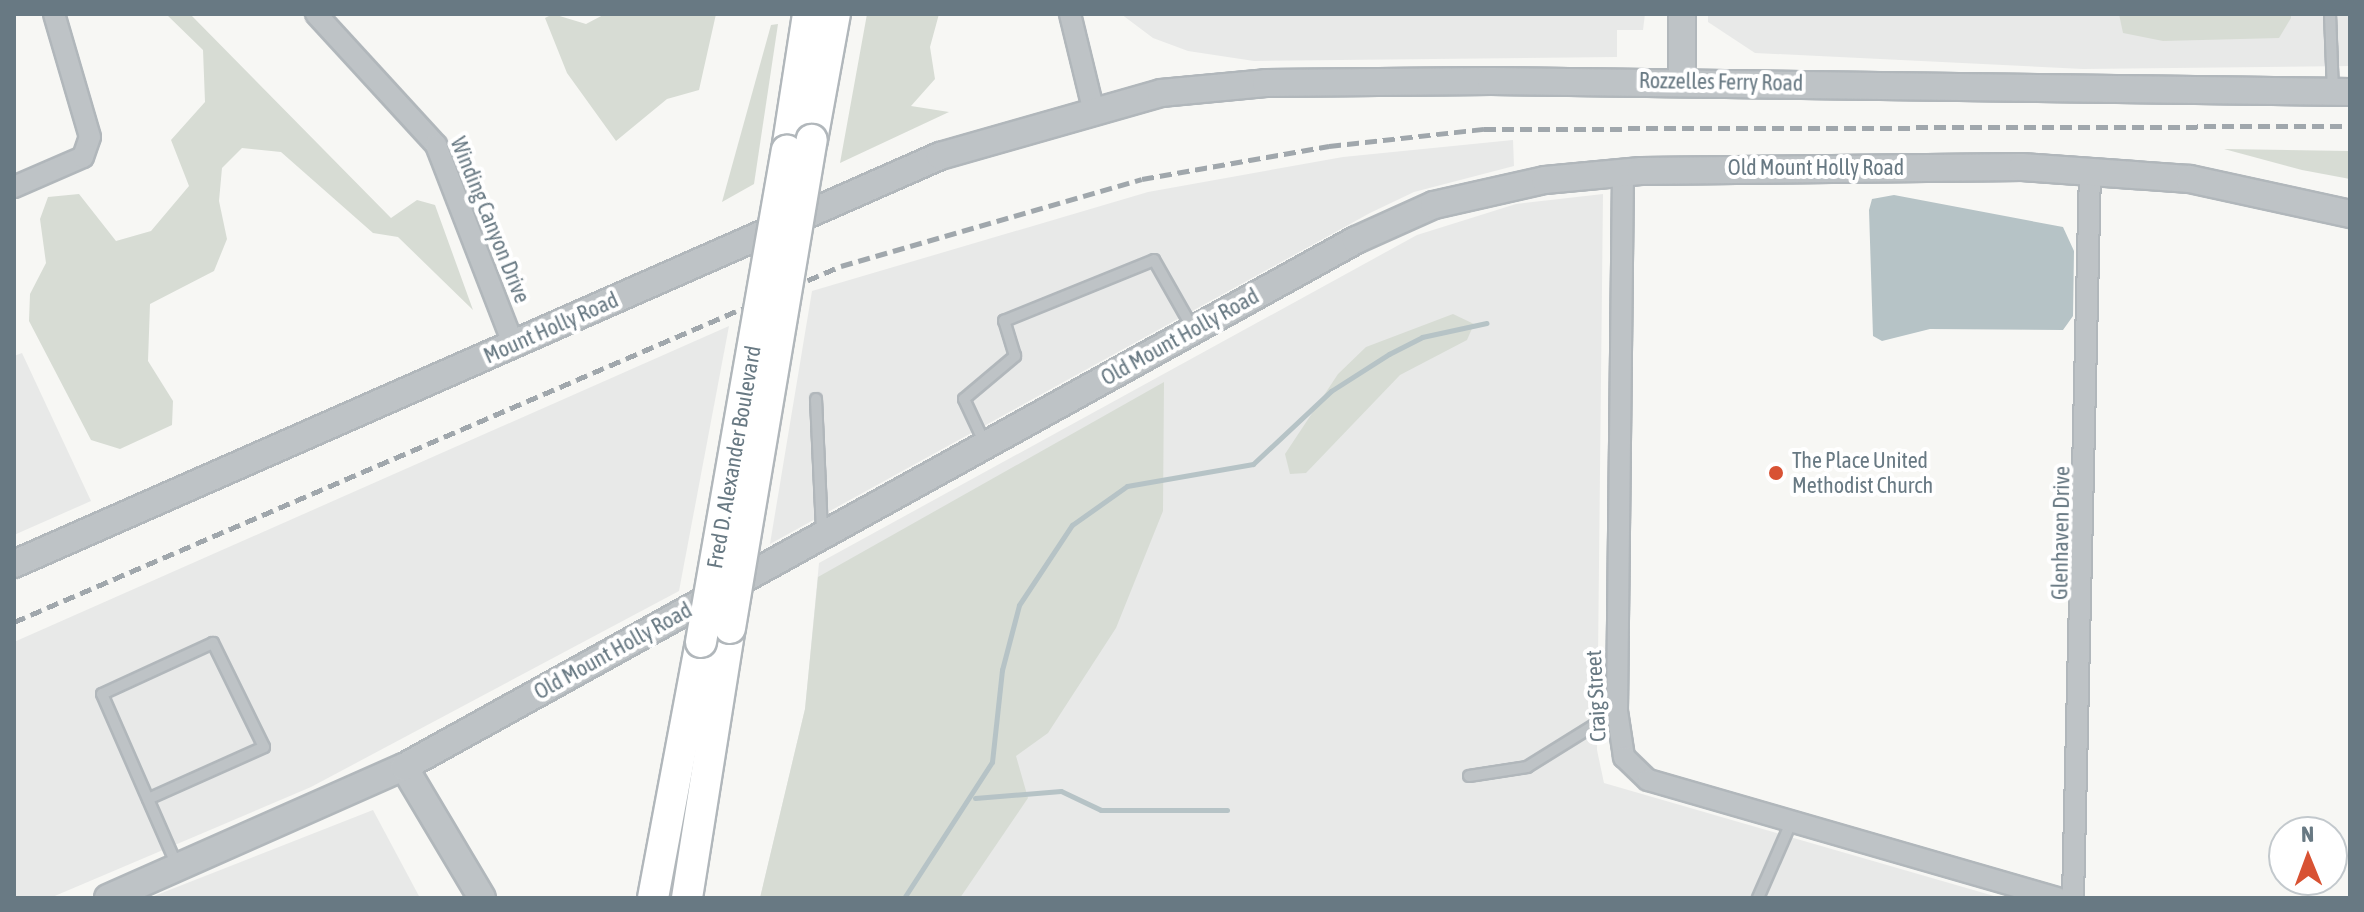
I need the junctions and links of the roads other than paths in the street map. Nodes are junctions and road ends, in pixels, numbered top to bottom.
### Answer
1 (54, 14) edge
2 (316, 14) edge
3 (808, 14) edge
4 (835, 14) edge
5 (1070, 14) edge
6 (1682, 14) edge
7 (2330, 14) edge
8 (1682, 81) junction
9 (2342, 92) edge
10 (1093, 108) junction
11 (800, 145) junction
12 (2090, 169) junction
13 (1623, 173) junction
14 (14, 187) edge
15 (2350, 214) edge
16 (1193, 329) junction
17 (513, 344) junction
18 (816, 399) dead end
19 (986, 446) junction
20 (823, 534) junction
21 (14, 564) edge
22 (1617, 711) junction
23 (404, 767) junction
24 (1469, 776) dead end
25 (148, 799) junction
26 (1791, 823) junction
27 (178, 869) junction
28 (108, 898) edge
29 (482, 898) edge
30 (653, 898) edge
31 (687, 898) edge
32 (1758, 898) edge
33 (2058, 898) edge
34 (2073, 898) edge

1 - 14 street
2 - 17 street, Winding Canyon Drive
3 - 11 main road, Fred D. Alexander Boulevard
4 - 11 main road, Fred D. Alexander Boulevard
5 - 10 street
6 - 8 street
7 - 9 lane
8 - 9 street, Rozzelles Ferry Road
8 - 10 street, Rozzelles Ferry Road
10 - 17 street, Mount Holly Road
11 - 30 main road, Fred D. Alexander Boulevard, bridge
11 - 31 main road, Fred D. Alexander Boulevard, bridge
12 - 13 street, Old Mount Holly Road
12 - 15 street, Old Mount Holly Road
12 - 34 street, Glenhaven Drive
13 - 16 street, Old Mount Holly Road
13 - 22 street, Craig Street
16 - 19 street, Old Mount Holly Road
16 - 19 lane
17 - 21 street, Mount Holly Road
18 - 20 lane
19 - 20 street, Old Mount Holly Road
20 - 23 street, Old Mount Holly Road
22 - 24 lane
22 - 26 street, Craig Street
23 - 27 street, Old Mount Holly Road
23 - 29 street
25 - 25 lane
25 - 27 lane
26 - 32 lane
26 - 33 street, Craig Street
27 - 28 street, Old Mount Holly Road

